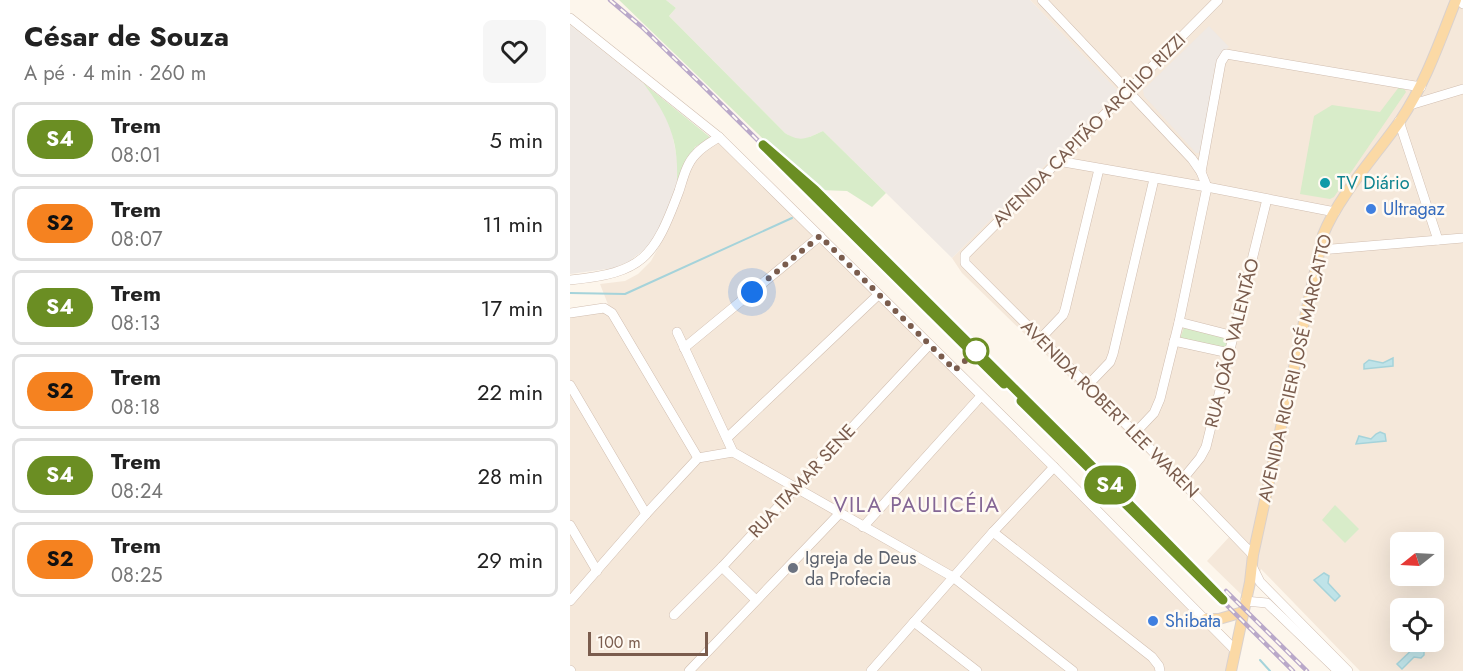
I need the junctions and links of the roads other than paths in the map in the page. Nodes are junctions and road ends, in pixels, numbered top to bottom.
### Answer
1 (1042, 0) edge
2 (1218, 0) edge
3 (1456, 0) edge
4 (570, 18) edge
5 (1421, 87) junction
6 (1463, 89) edge
7 (1128, 90) junction
8 (1410, 105) junction
9 (1399, 122) junction
10 (719, 137) junction
11 (1058, 162) junction
12 (1099, 170) junction
13 (1201, 172) junction
14 (1154, 178) junction
15 (1207, 187) junction
16 (1268, 199) junction
17 (1335, 212) junction
18 (820, 236) junction
19 (1463, 238) edge
20 (1438, 240) junction
21 (1320, 250) junction
22 (965, 263) joint
23 (570, 280) edge
24 (878, 296) junction
25 (570, 313) edge
26 (1179, 322) junction
27 (677, 332) dead end
28 (1234, 336) junction
29 (1040, 339) junction
30 (1174, 342) junction
31 (929, 345) junction
32 (684, 348) junction
33 (1229, 353) junction
34 (570, 385) edge
35 (1087, 386) junction
36 (981, 396) junction
37 (1135, 433) junction
38 (727, 438) junction
39 (733, 452) junction
40 (698, 458) junction
41 (1054, 467) junction
42 (1182, 480) junction
43 (795, 488) junction
44 (646, 514) junction
45 (839, 514) junction
46 (570, 525) edge
47 (863, 527) junction
48 (993, 532) junction
49 (1253, 561) junction
50 (722, 567) junction
51 (597, 571) junction
52 (953, 577) junction
53 (756, 600) junction
54 (570, 601) edge
55 (1244, 606) junction
56 (674, 615) dead end
57 (1206, 619) junction
58 (914, 622) junction
59 (1235, 650) junction
60 (876, 669) edge
61 (689, 671) edge
62 (977, 671) edge
63 (1073, 671) edge
64 (1160, 671) edge
65 (1230, 671) edge
66 (1338, 671) edge
67 (1348, 671) edge

1 - 7 street
2 - 7 street, AVENIDA CAPITÃO ARCÍLIO RIZZI
3 - 5 main road, AVENIDA RICIERI JOSÉ MARCATTO
4 - 10 street
5 - 8 main road, AVENIDA RICIERI JOSÉ MARCATTO
5 - 13 street
6 - 8 street
7 - 11 street, AVENIDA CAPITÃO ARCÍLIO RIZZI
7 - 13 street
8 - 9 main road, AVENIDA RICIERI JOSÉ MARCATTO
9 - 17 main road, AVENIDA RICIERI JOSÉ MARCATTO
9 - 20 street
10 - 18 street
10 - 23 street
11 - 12 street
11 - 22 street, AVENIDA CAPITÃO ARCÍLIO RIZZI
12 - 14 street
12 - 29 street
13 - 15 street
14 - 15 street
14 - 35 street
15 - 16 street
15 - 26 street
16 - 17 street
16 - 28 street, RUA JOÃO VALENTÃO
17 - 21 main road, AVENIDA RICIERI JOSÉ MARCATTO
18 - 24 street
18 - 32 street
19 - 20 street
20 - 21 street
21 - 49 main road, AVENIDA RICIERI JOSÉ MARCATTO
22 - 29 street, AVENIDA ROBERT LEE WAREN
24 - 31 street
24 - 38 street
25 - 40 street
26 - 28 street
26 - 30 street
27 - 32 street
28 - 33 street, RUA JOÃO VALENTÃO
29 - 35 street, AVENIDA ROBERT LEE WAREN
30 - 33 street
30 - 37 street
31 - 36 street
31 - 43 street, RUA ITAMAR SENE
32 - 38 street
33 - 42 street, RUA JOÃO VALENTÃO
34 - 44 street
35 - 37 street, AVENIDA ROBERT LEE WAREN
36 - 41 street
36 - 47 street
37 - 42 street, AVENIDA ROBERT LEE WAREN
38 - 39 street
39 - 40 street
39 - 43 street
40 - 44 street
41 - 48 street
41 - 57 street
42 - 49 street, AVENIDA ROBERT LEE WAREN
43 - 45 street
43 - 50 street, RUA ITAMAR SENE
44 - 51 street
45 - 47 street
45 - 53 street
46 - 51 street
47 - 52 street
48 - 52 street
48 - 64 street
49 - 55 main road, AVENIDA RICIERI JOSÉ MARCATTO
49 - 67 street, AVENIDA ROBERT LEE WAREN
50 - 53 street
50 - 56 street, RUA ITAMAR SENE
51 - 54 street
52 - 58 street
52 - 63 street
53 - 61 street
55 - 57 main road
55 - 59 main road, AVENIDA RICIERI JOSÉ MARCATTO
55 - 66 street
57 - 59 street
58 - 60 street
58 - 62 street
59 - 65 main road, AVENIDA RICIERI JOSÉ MARCATTO

